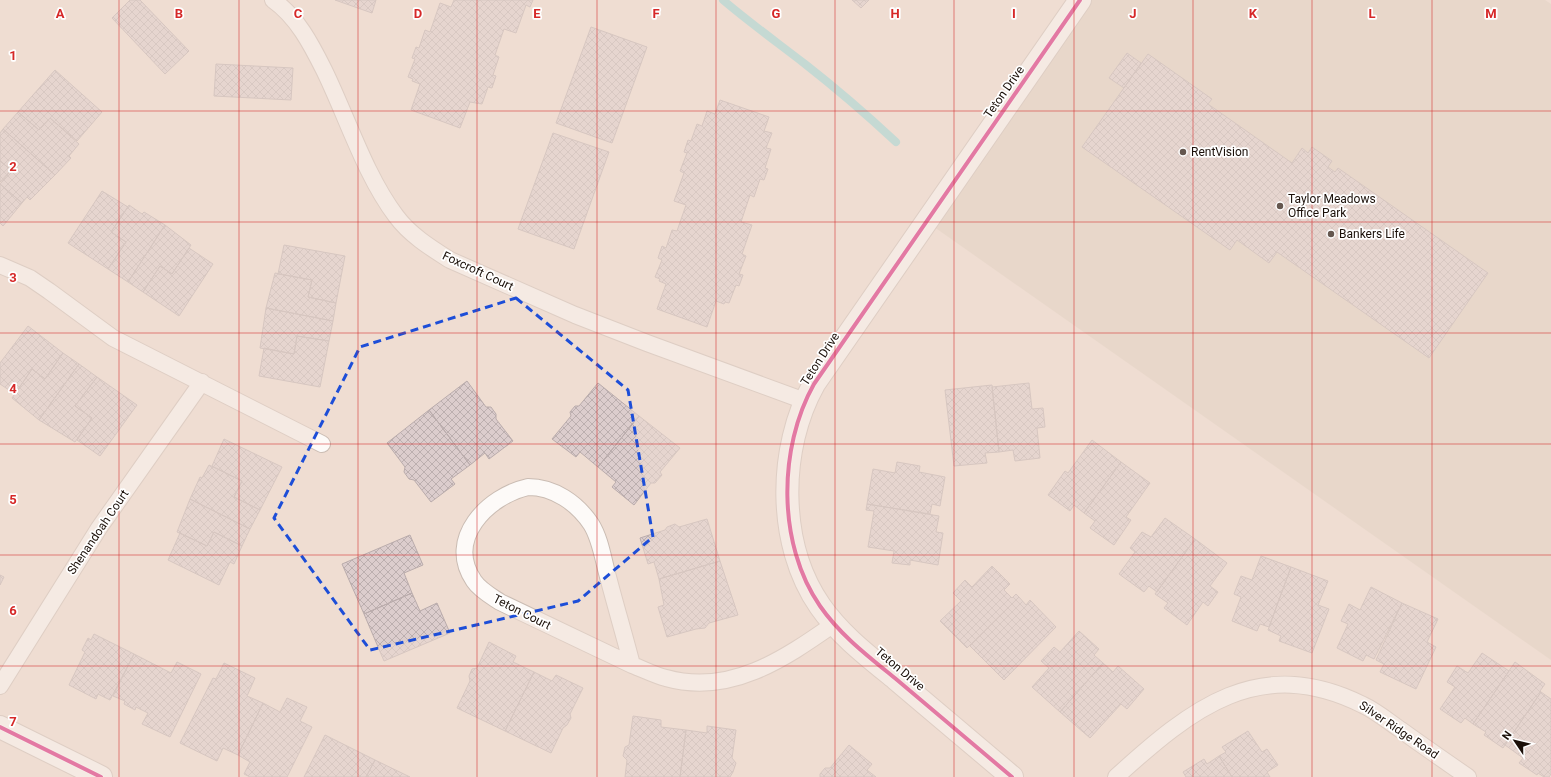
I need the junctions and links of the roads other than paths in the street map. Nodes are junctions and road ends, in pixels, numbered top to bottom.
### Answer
1 (272, 0) edge
2 (1080, 0) edge
3 (0, 265) edge
4 (202, 382) junction
5 (805, 401) junction
6 (322, 444) dead end
7 (834, 624) junction
8 (632, 665) junction
9 (0, 686) edge
10 (0, 727) edge
11 (101, 777) edge
12 (1012, 777) edge
13 (1116, 777) edge
14 (1468, 777) edge

1 - 5 lane, Foxcroft Court
2 - 5 street, Teton Drive
3 - 4 lane
4 - 6 lane
4 - 9 lane, Shenandoah Court
5 - 7 street, Teton Drive
7 - 8 lane, Teton Court
7 - 12 street, Teton Drive
8 - 8 lane, Teton Court
10 - 11 street
13 - 14 lane, Silver Ridge Road

